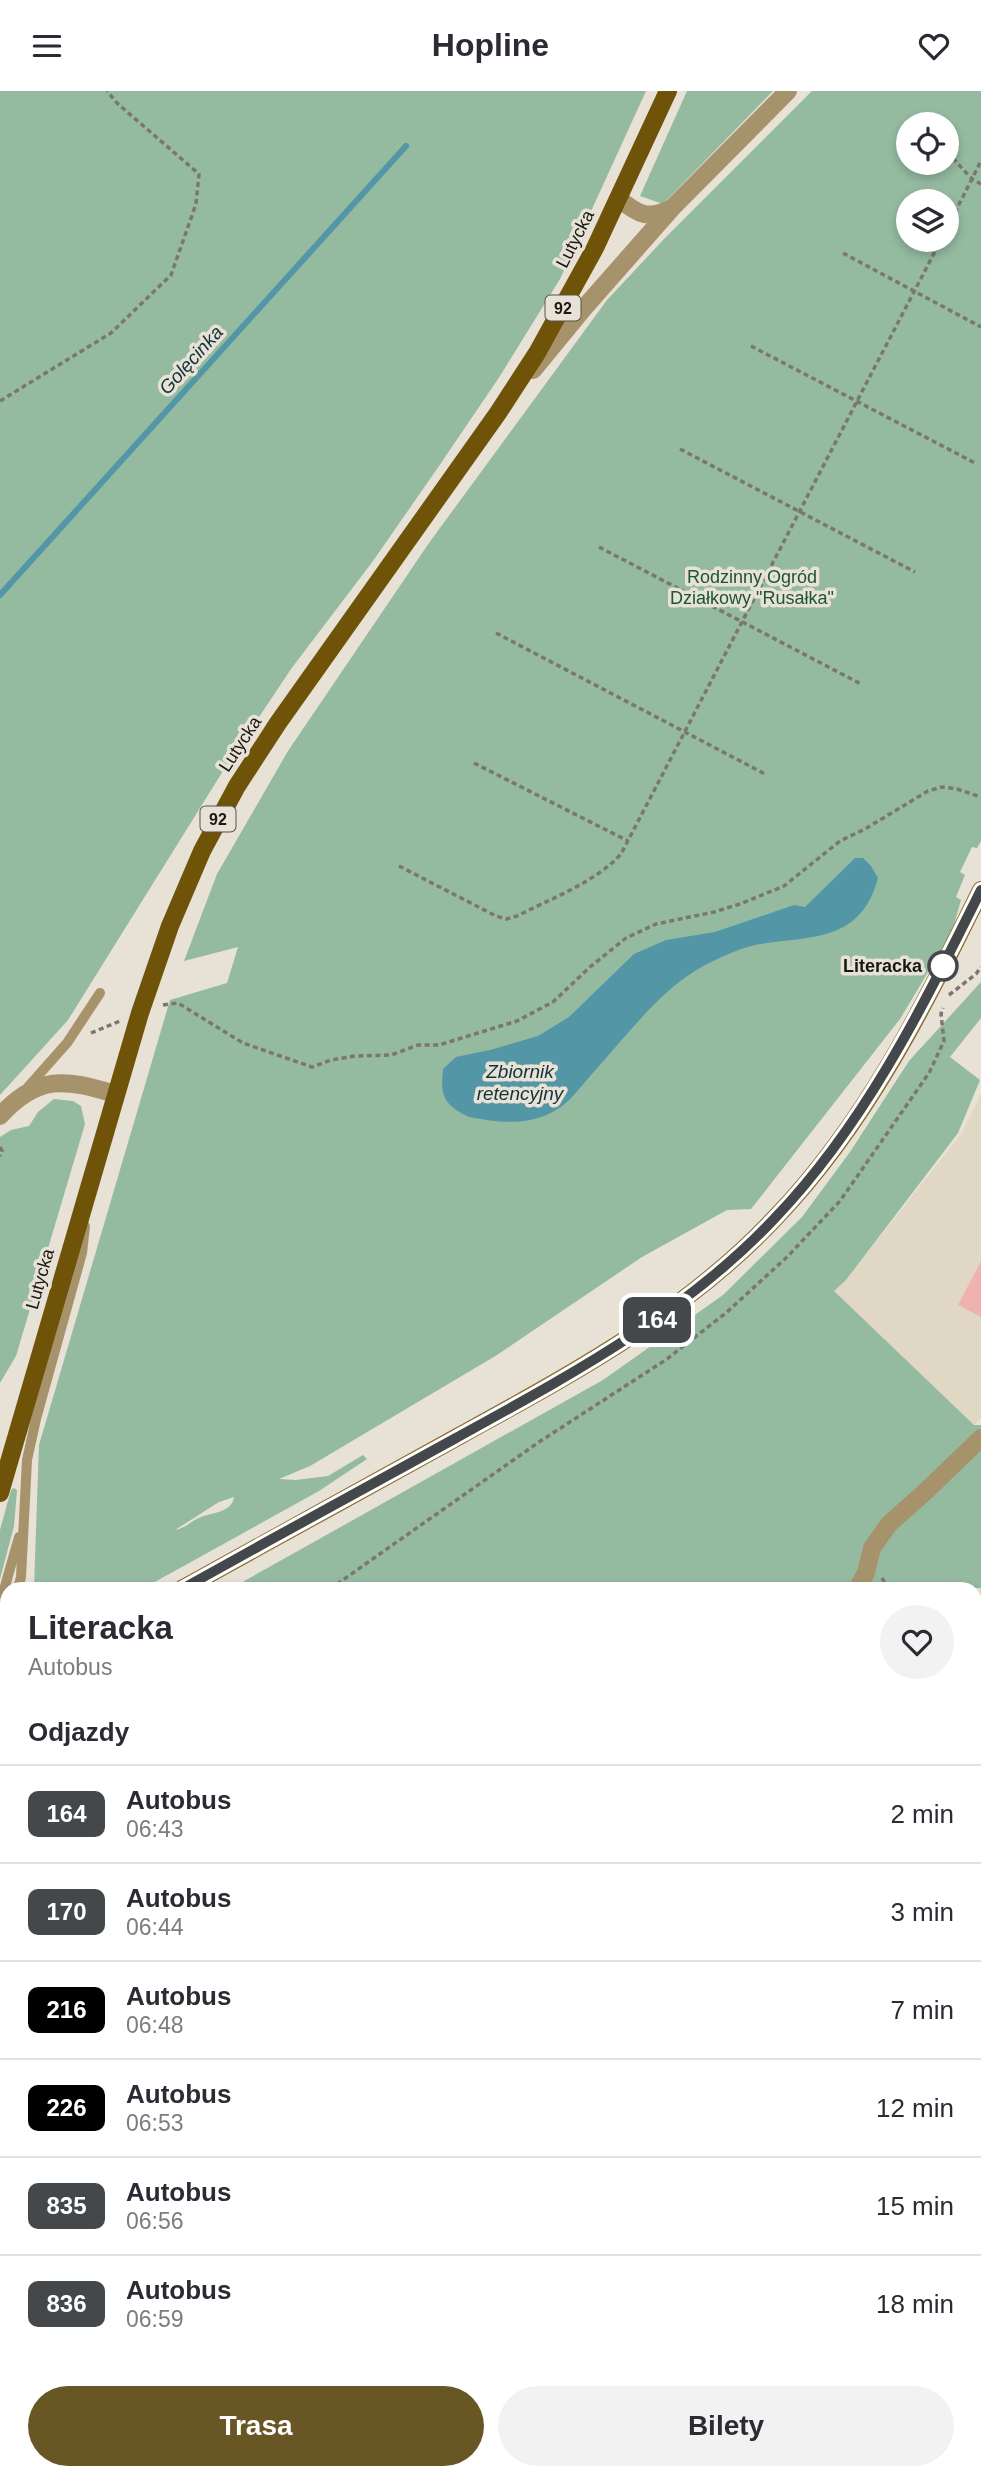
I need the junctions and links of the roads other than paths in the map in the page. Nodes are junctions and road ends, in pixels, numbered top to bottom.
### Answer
1 (668, 91) edge
2 (788, 91) edge
3 (619, 199) junction
4 (672, 208) junction
5 (498, 413) junction
6 (981, 890) edge
7 (100, 993) dead end
8 (115, 1094) junction
9 (20, 1096) junction
10 (0, 1116) edge
11 (88, 1187) junction
12 (981, 1438) edge
13 (0, 1493) edge
14 (24, 1512) junction
15 (6, 1582) edge
16 (20, 1582) edge
17 (195, 1582) edge
18 (861, 1582) edge

1 - 3 main road, Lutycka / 92
2 - 4 street
3 - 4 street
3 - 5 main road, Lutycka / 92
4 - 5 street
5 - 8 main road, Lutycka / 92
6 - 17 street
7 - 9 lane
8 - 9 street
8 - 11 main road, Lutycka / 92
9 - 10 street
11 - 13 main road, Lutycka / 92
11 - 14 lane
12 - 18 street
14 - 15 lane
14 - 16 lane

